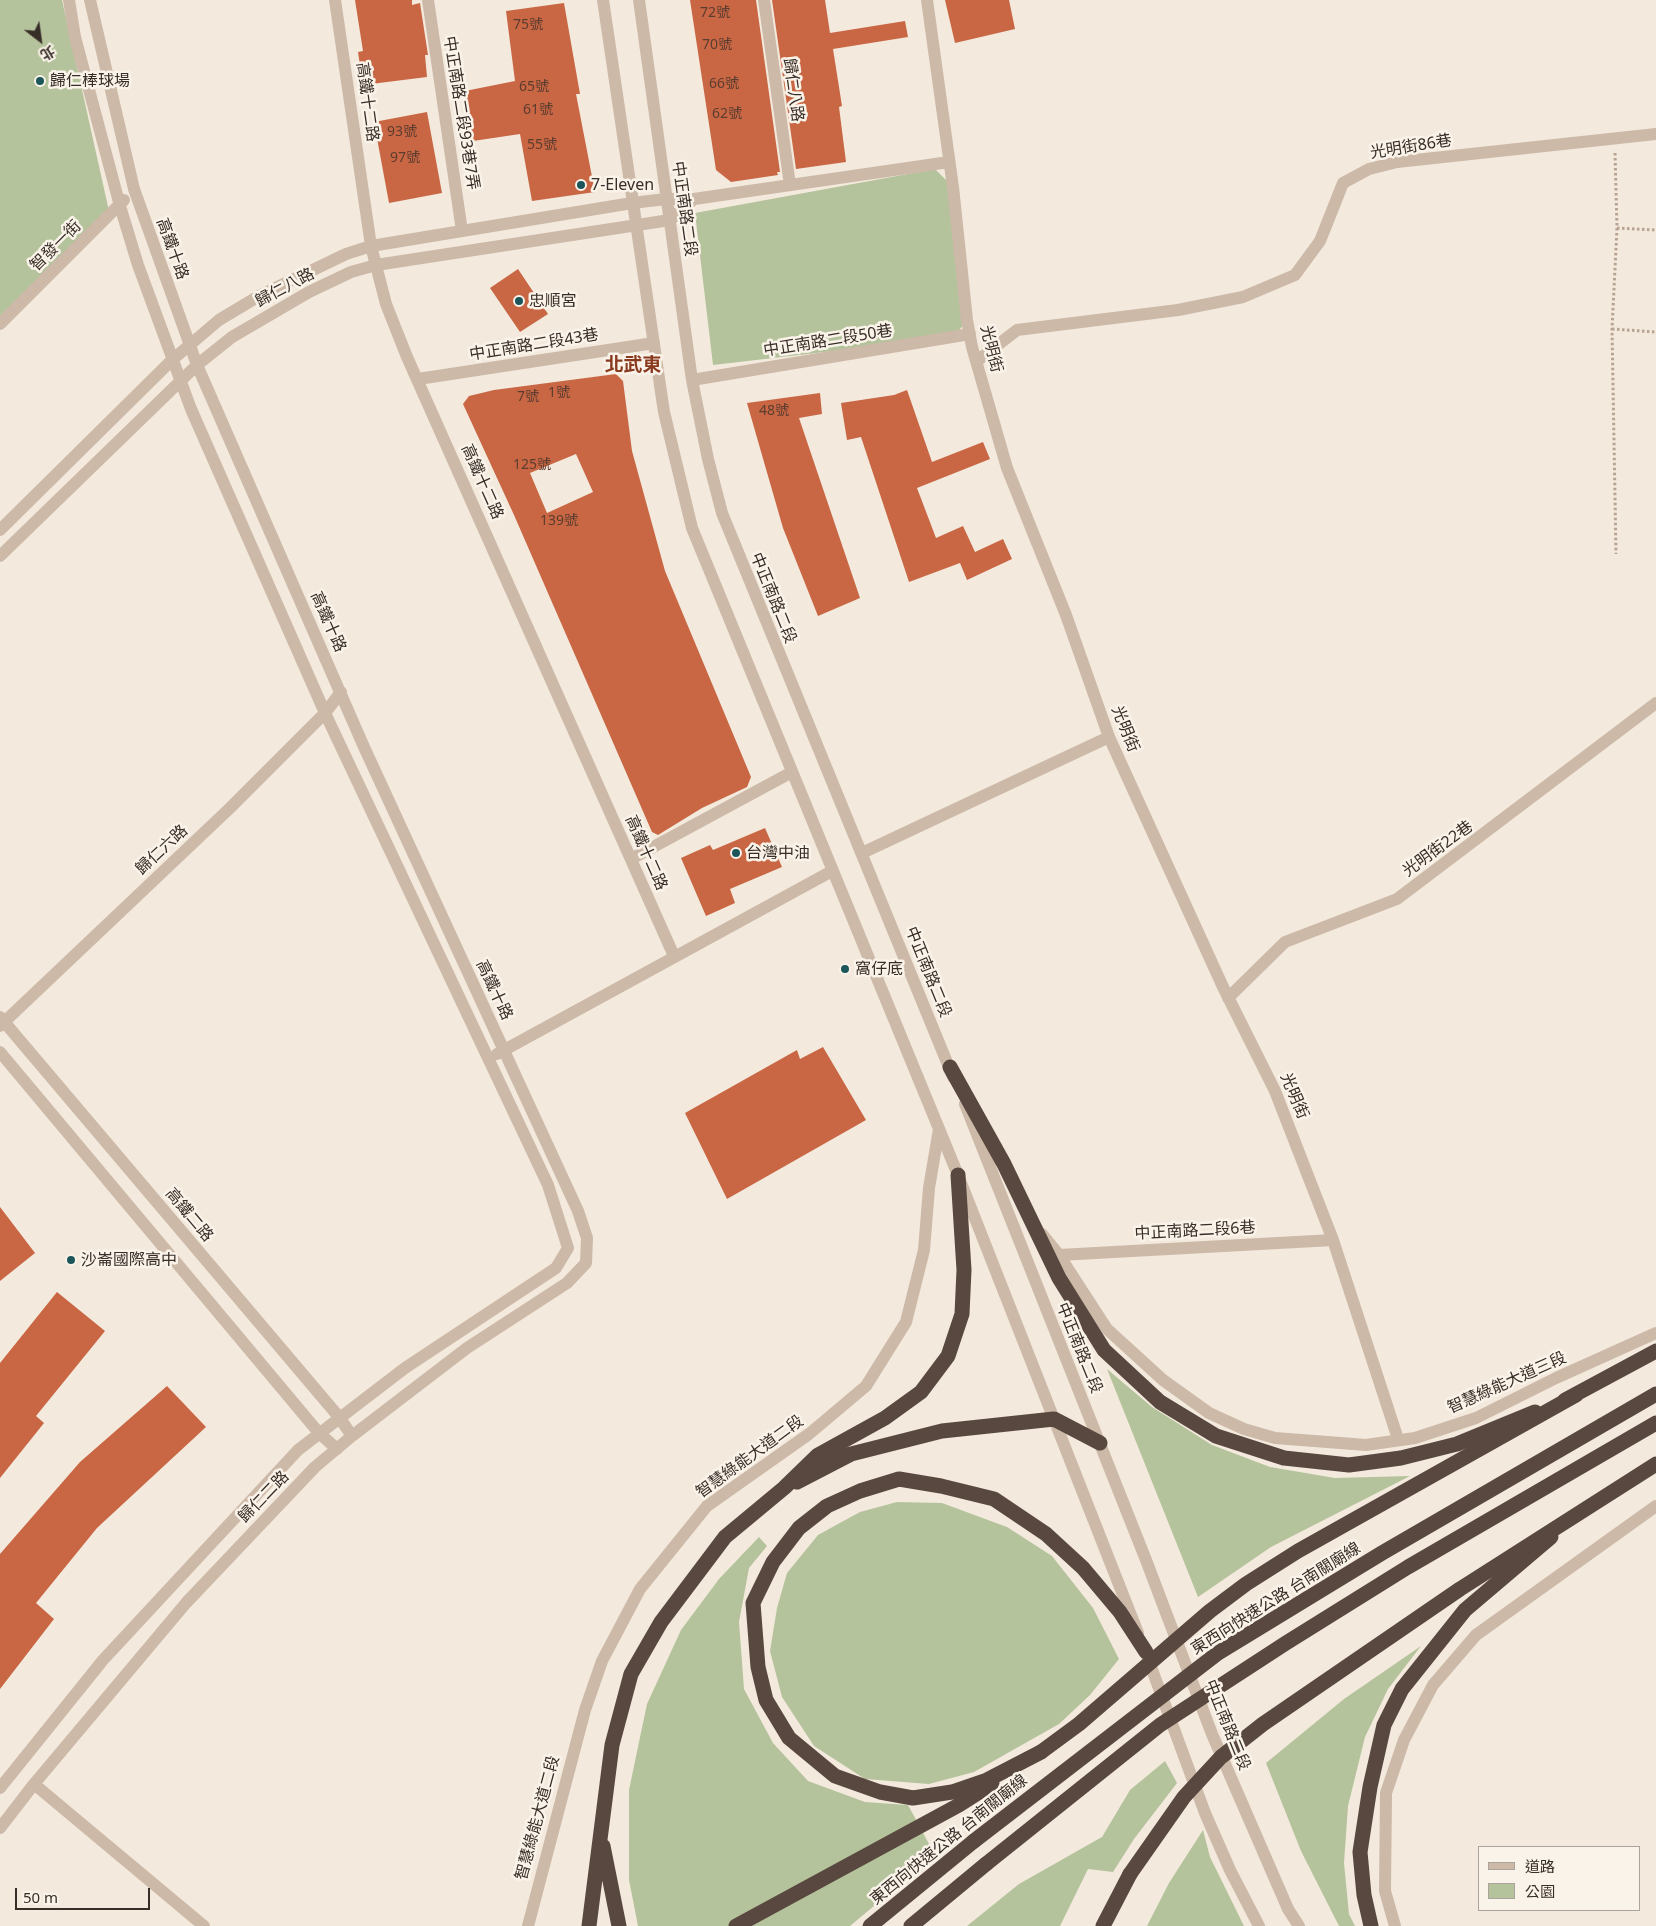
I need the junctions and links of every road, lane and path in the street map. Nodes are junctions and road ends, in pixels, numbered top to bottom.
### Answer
1 (69, 0) edge
2 (90, 0) edge
3 (335, 0) edge
4 (428, 0) edge
5 (603, 0) edge
6 (639, 0) edge
7 (764, 0) edge
8 (927, 0) edge
9 (1656, 134) edge
10 (1615, 140) junction
11 (949, 162) junction
12 (790, 185) junction
13 (134, 189) junction
14 (666, 198) junction
15 (694, 199) junction
16 (632, 203) junction
17 (120, 206) junction
18 (670, 220) junction
19 (636, 225) junction
20 (1617, 228) junction
21 (1656, 230) edge
22 (462, 231) junction
23 (371, 246) junction
24 (376, 265) junction
25 (0, 324) edge
26 (1612, 329) junction
27 (1656, 332) edge
28 (970, 334) junction
29 (654, 343) junction
30 (189, 344) junction
31 (172, 360) junction
32 (977, 361) junction
33 (197, 365) junction
34 (418, 379) junction
35 (180, 380) junction
36 (692, 380) junction
37 (0, 530) edge
38 (1616, 554) dead end
39 (0, 556) edge
40 (341, 692) junction
41 (1656, 703) edge
42 (325, 713) junction
43 (1109, 737) junction
44 (792, 772) junction
45 (862, 853) junction
46 (631, 859) junction
47 (832, 870) junction
48 (674, 956) junction
49 (1228, 998) junction
50 (2, 1021) edge
51 (504, 1051) junction
52 (0, 1052) edge
53 (487, 1059) junction
54 (950, 1067) junction
55 (939, 1129) junction
56 (958, 1175) junction
57 (1036, 1227) junction
58 (586, 1238) joint
59 (1333, 1240) junction
60 (1059, 1255) junction
61 (1656, 1334) edge
62 (1656, 1350) edge
63 (1656, 1394) edge
64 (1576, 1395) junction
65 (339, 1417) junction
66 (1054, 1419) junction
67 (1656, 1423) edge
68 (319, 1433) junction
69 (352, 1436) junction
70 (1398, 1439) junction
71 (1100, 1443) junction
72 (336, 1449) junction
73 (1656, 1464) edge
74 (784, 1488) junction
75 (1656, 1506) edge
76 (1580, 1511) junction
77 (1146, 1652) junction
78 (1041, 1752) junction
79 (34, 1784) junction
80 (0, 1788) edge
81 (0, 1828) edge
82 (600, 1828) junction
83 (204, 1926) edge
84 (528, 1926) edge
85 (589, 1926) edge
86 (619, 1926) edge
87 (736, 1926) edge
88 (870, 1926) edge
89 (911, 1926) edge
90 (1103, 1926) edge
91 (1259, 1926) edge
92 (1299, 1926) edge
93 (1371, 1926) edge
94 (1395, 1926) edge

1 - 17 street
2 - 13 street, 高鐵十路
3 - 23 street, 高鐵十二路
4 - 22 street, 中正南路二段93巷7弄
5 - 16 street
6 - 14 street, 中正南路二段
7 - 12 street, 歸仁八路
8 - 11 street, 光明街
9 - 10 street, 光明街86巷
10 - 20 path
10 - 32 street, 光明街86巷
11 - 12 street
11 - 28 street, 光明街
12 - 15 street
13 - 17 street, 智發一街
13 - 30 street, 高鐵十路
14 - 15 street, 歸仁八路
14 - 16 street, 歸仁八路
14 - 18 street, 中正南路二段
15 - 18 street
16 - 19 street
16 - 22 street, 歸仁八路
17 - 25 street, 智發一街
17 - 31 street
18 - 19 street, 歸仁八路
18 - 36 street, 中正南路二段
19 - 24 street, 歸仁八路
19 - 29 street
20 - 21 path
20 - 26 path
22 - 23 street, 歸仁八路
23 - 24 street, 高鐵十二路
23 - 30 street, 歸仁八路
24 - 33 street, 歸仁八路
24 - 34 street, 高鐵十二路
26 - 27 path
26 - 38 path
28 - 32 street, 光明街
28 - 36 street, 中正南路二段50巷
29 - 34 street, 中正南路二段43巷
29 - 44 street
30 - 31 street, 歸仁八路
30 - 33 street, 高鐵十路
31 - 35 street
31 - 37 street, 歸仁八路
32 - 43 street, 光明街
33 - 35 street, 歸仁八路
33 - 40 street, 高鐵十路
34 - 46 street, 高鐵十二路
35 - 39 street, 歸仁八路
35 - 42 street
36 - 45 street, 中正南路二段
40 - 42 street, 歸仁六路
40 - 51 street, 高鐵十路
41 - 49 street, 光明街22巷
42 - 50 street, 歸仁六路
42 - 53 street
43 - 45 street
43 - 49 street, 光明街
44 - 46 street
44 - 47 street
45 - 54 street, 中正南路二段
46 - 48 street, 高鐵十二路
47 - 48 street
47 - 55 street
48 - 51 street
49 - 59 street, 光明街
50 - 65 street, 高鐵二路
51 - 53 street
51 - 58 street, 高鐵十路
52 - 68 street
53 - 65 street, 歸仁二路
54 - 57 highway
54 - 71 street, 中正南路二段
55 - 56 street
55 - 84 street, 智慧綠能大道二段
56 - 66 street
56 - 74 highway
57 - 60 street, 智慧綠能大道三段
57 - 64 highway, bridge
58 - 69 street, 歸仁二路
59 - 60 street, 中正南路二段6巷
59 - 70 street, 光明街
60 - 70 street, 智慧綠能大道三段
61 - 70 street, 智慧綠能大道三段
62 - 64 highway
63 - 88 highway, 東西向快速公路 台南關廟線, bridge
64 - 78 highway, bridge
65 - 68 street, 歸仁二路
65 - 69 street, 高鐵二路
66 - 71 highway
66 - 74 highway
66 - 77 street
67 - 89 highway, bridge
68 - 72 street
68 - 80 street, 歸仁二路
69 - 72 street, 歸仁二路
71 - 92 street, 中正南路二段
72 - 79 street, 歸仁二路
73 - 76 highway, bridge
74 - 82 highway
75 - 94 street
76 - 90 highway, bridge
76 - 93 highway, bridge
77 - 78 highway
77 - 91 street
78 - 87 highway
79 - 81 street, 歸仁二路
79 - 83 street
82 - 85 highway
82 - 86 highway

